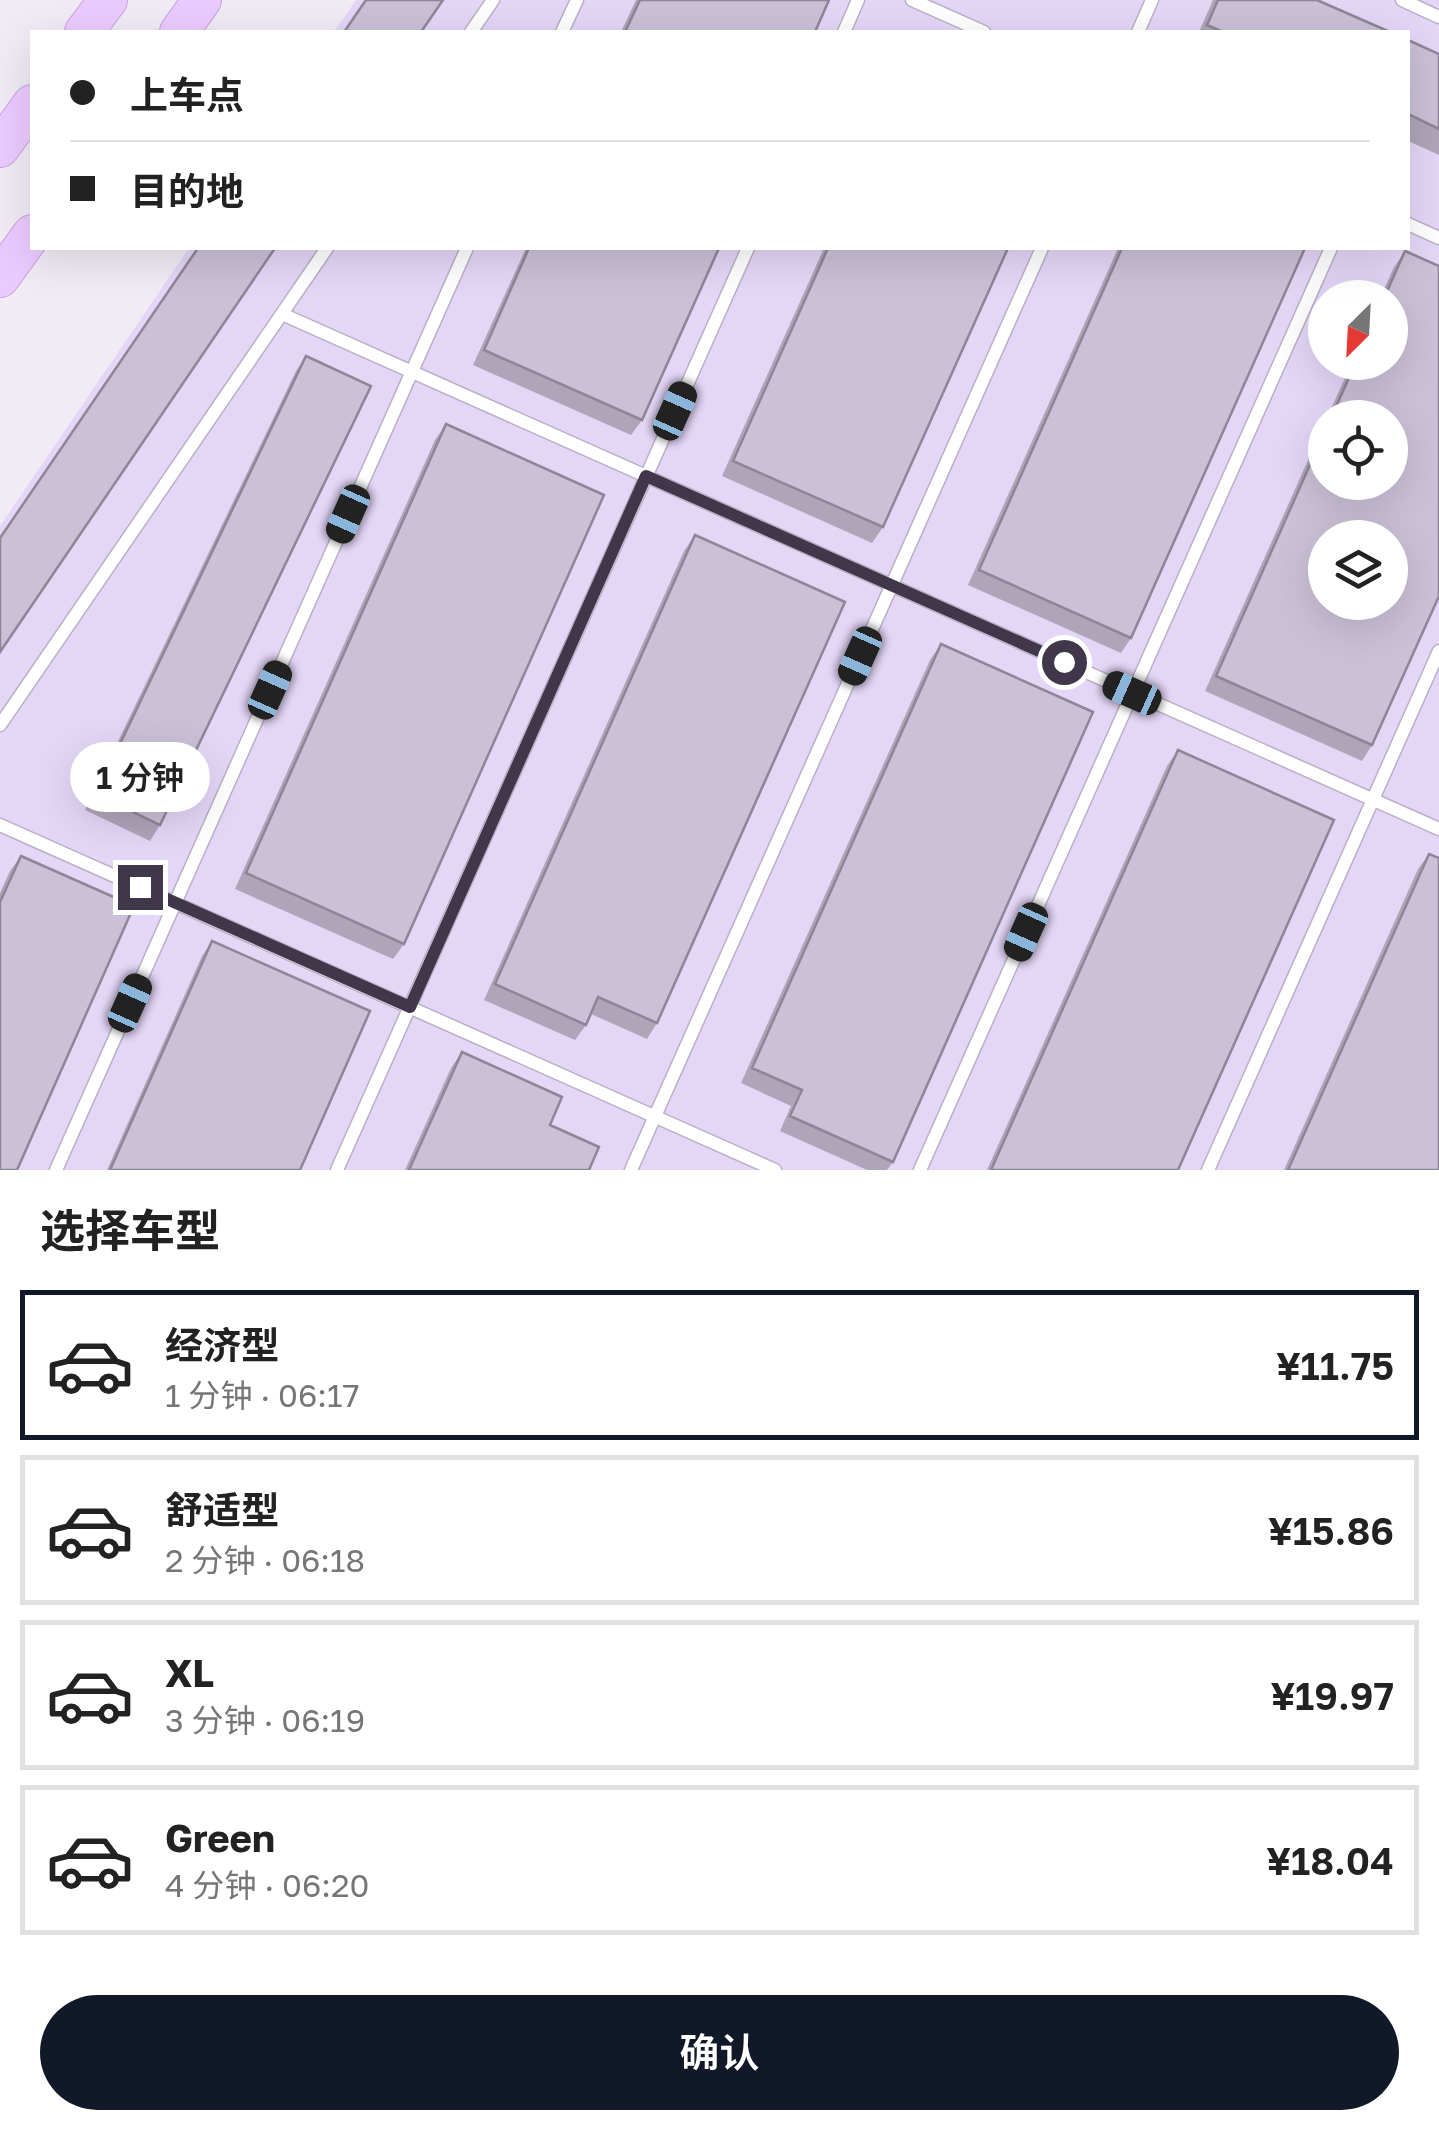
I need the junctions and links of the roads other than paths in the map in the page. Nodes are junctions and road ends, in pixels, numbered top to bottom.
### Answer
1 (108, 0) edge
2 (202, 0) edge
3 (493, 0) edge
4 (577, 0) edge
5 (858, 0) edge
6 (912, 0) edge
7 (1152, 0) edge
8 (1402, 0) edge
9 (1439, 17) edge
10 (86, 30) edge
11 (180, 30) edge
12 (472, 30) edge
13 (563, 30) edge
14 (845, 30) edge
15 (980, 30) edge
16 (1139, 30) edge
17 (30, 107) edge
18 (0, 148) edge
19 (1410, 225) edge
20 (30, 237) edge
21 (1439, 238) edge
22 (326, 250) edge
23 (466, 250) edge
24 (747, 250) edge
25 (1041, 250) edge
26 (1330, 250) edge
27 (0, 278) edge
28 (282, 314) junction
29 (412, 372) junction
30 (646, 476) junction
31 (892, 586) junction
32 (1439, 651) edge
33 (1132, 693) junction
34 (0, 725) edge
35 (1372, 800) junction
36 (0, 825) edge
37 (1439, 829) edge
38 (175, 903) junction
39 (410, 1007) junction
40 (655, 1116) junction
41 (56, 1170) edge
42 (337, 1170) edge
43 (631, 1170) edge
44 (775, 1170) edge
45 (920, 1170) edge
46 (1208, 1170) edge

1 - 10 main road
2 - 11 main road
3 - 12 lane
4 - 13 lane
5 - 14 lane
6 - 15 lane
7 - 16 lane
8 - 9 lane
17 - 18 main road
19 - 21 lane
20 - 27 main road
22 - 28 lane
23 - 29 lane
24 - 30 lane
25 - 31 lane
26 - 33 lane
28 - 29 lane
28 - 34 lane
29 - 30 lane
29 - 38 lane
30 - 31 lane
30 - 39 lane
31 - 33 lane
31 - 40 lane
32 - 35 lane
33 - 35 lane
33 - 45 lane
35 - 37 lane
35 - 46 lane
36 - 38 lane
38 - 39 lane
38 - 41 lane
39 - 40 lane
39 - 42 lane
40 - 43 lane
40 - 44 lane

